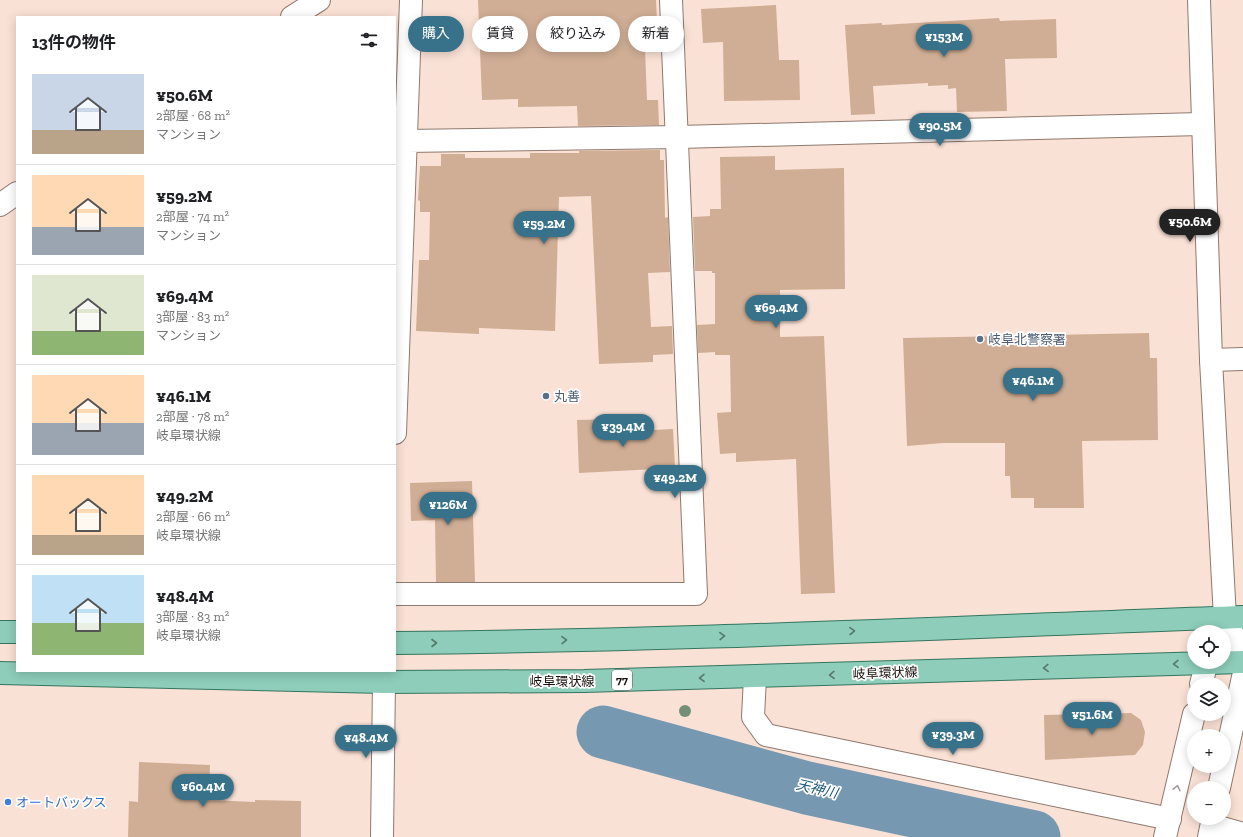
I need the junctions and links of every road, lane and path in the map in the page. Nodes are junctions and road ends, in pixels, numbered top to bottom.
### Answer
1 (319, 0) edge
2 (411, 0) edge
3 (671, 0) edge
4 (1199, 0) edge
5 (294, 16) edge
6 (1202, 124) junction
7 (678, 137) junction
8 (406, 141) junction
9 (16, 194) edge
10 (0, 205) edge
11 (398, 261) edge
12 (1243, 359) edge
13 (1211, 360) junction
14 (396, 376) edge
15 (396, 594) edge
16 (1229, 622) edge
17 (0, 632) edge
18 (16, 632) edge
19 (396, 643) edge
20 (1243, 655) edge
21 (1243, 662) edge
22 (1205, 670) edge
23 (0, 673) edge
24 (755, 677) junction
25 (1243, 677) edge
26 (384, 682) junction
27 (1192, 721) edge
28 (1221, 781) edge
29 (1168, 827) edge
30 (1211, 827) edge
31 (1243, 834) edge
32 (382, 837) edge

1 - 5 street
2 - 8 street
3 - 7 street
4 - 6 street
6 - 7 street
6 - 13 street
7 - 8 street
7 - 15 street
8 - 11 street
9 - 10 street
11 - 14 street
12 - 13 street
13 - 16 street
19 -> 16 main road
16 - 20 street
17 - 18 main road
21 - 22 main road, 岐阜環状線 / 77
22 -> 24 main road, 岐阜環状線 / 77
23 - 26 main road, 岐阜環状線 / 77
24 -> 26 main road, 岐阜環状線 / 77
24 - 29 street
25 - 28 street
26 - 32 street
29 -> 27 street
30 - 31 street

